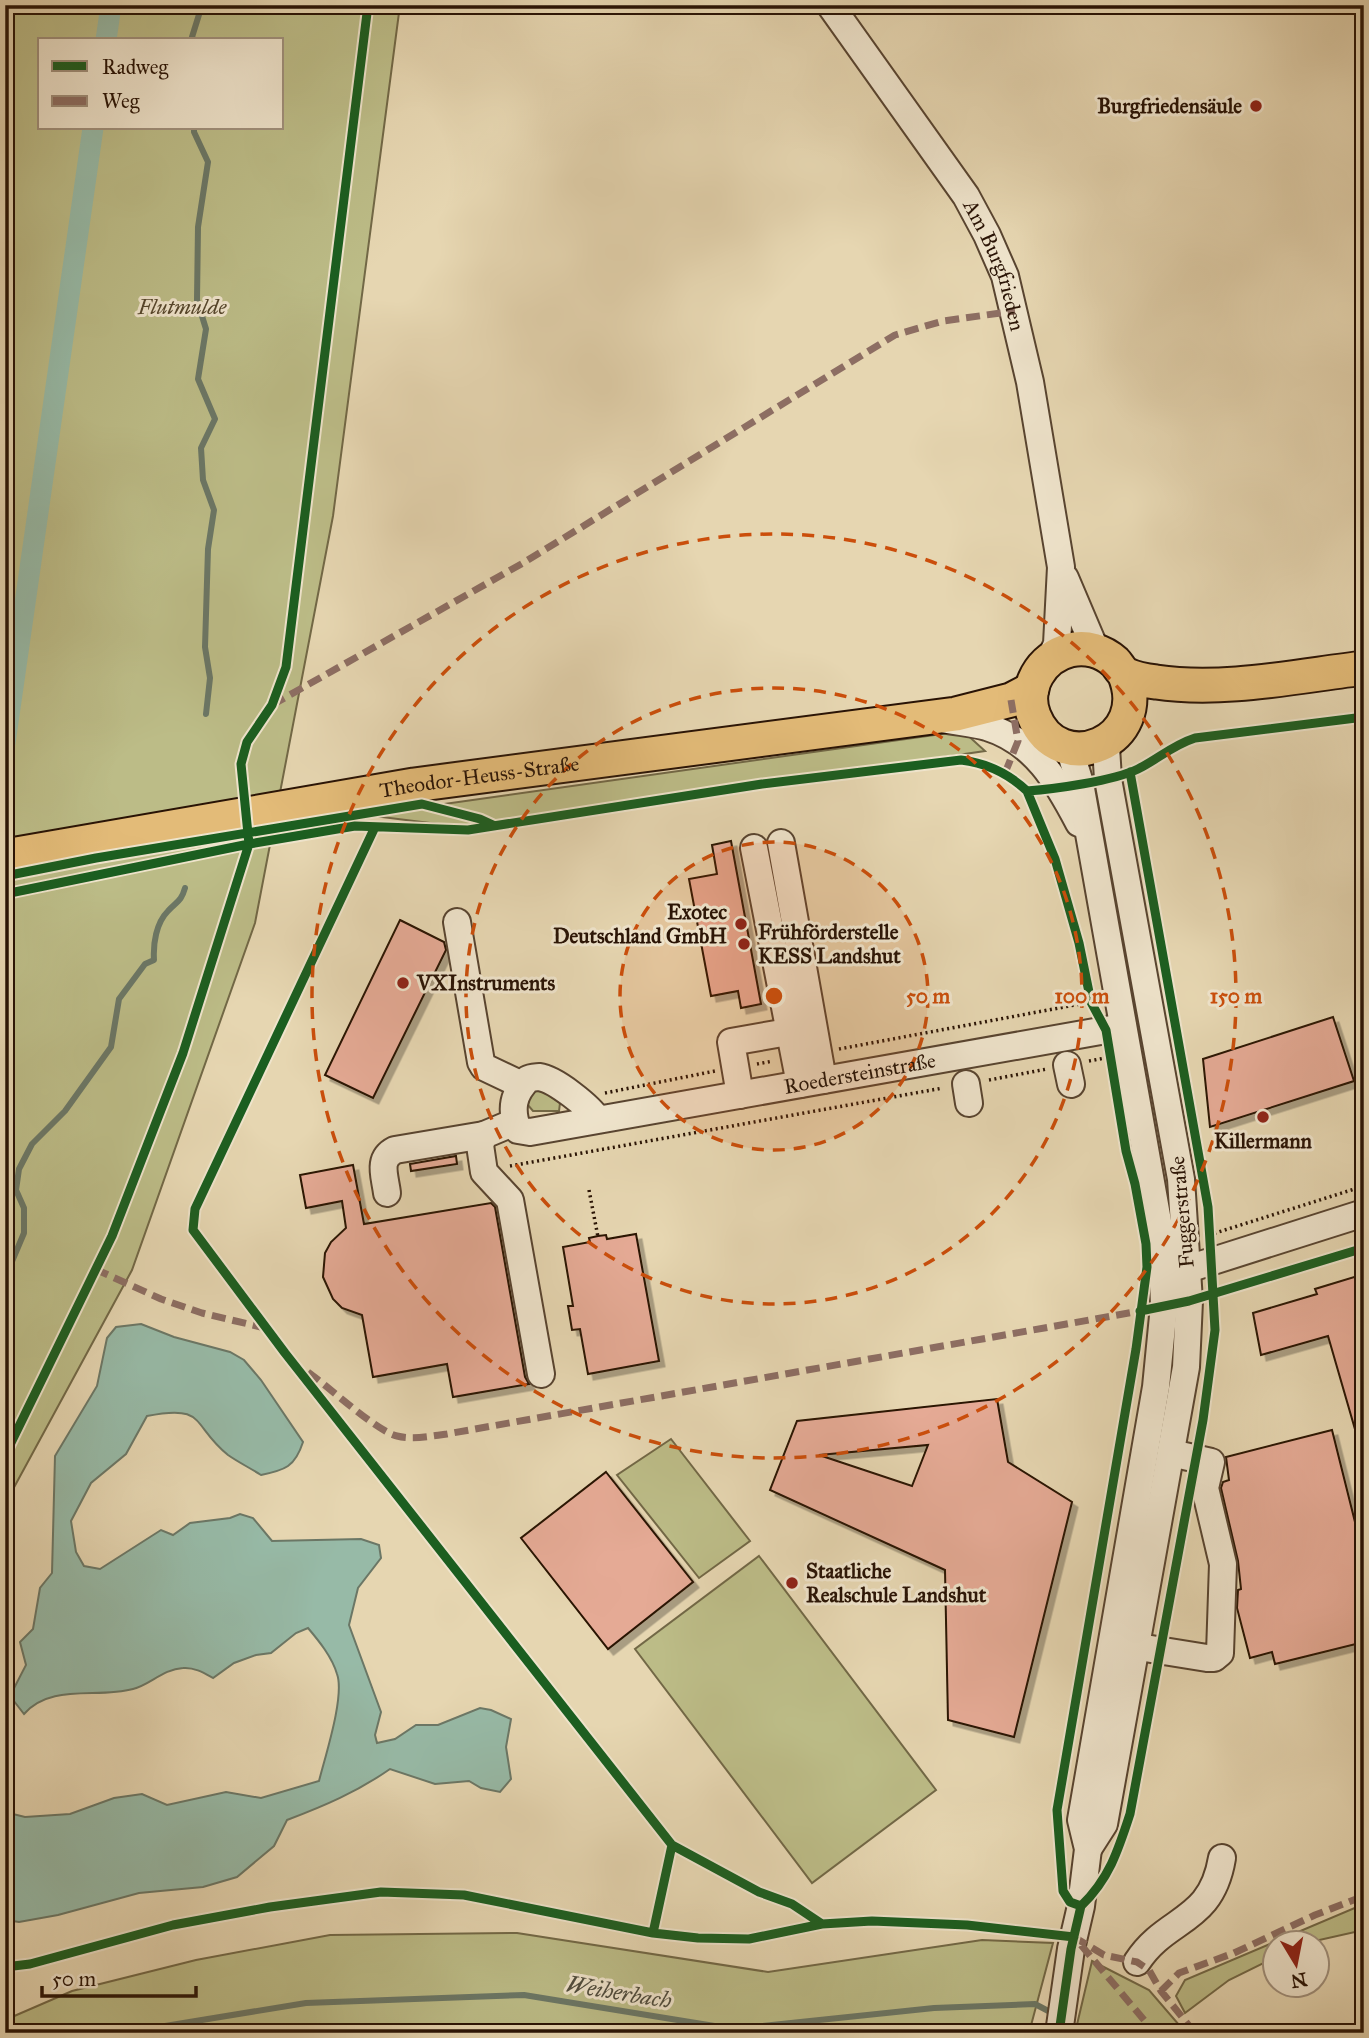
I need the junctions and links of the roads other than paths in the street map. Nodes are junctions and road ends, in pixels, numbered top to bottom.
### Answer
1 (831, 5) edge
2 (1061, 566) junction
3 (1096, 651) junction
4 (1050, 659) junction
5 (1364, 668) edge
6 (1124, 673) junction
7 (1212, 685) junction
8 (1032, 689) junction
9 (945, 716) junction
10 (1038, 724) junction
11 (1119, 729) junction
12 (1066, 747) junction
13 (781, 843) dead end
14 (1090, 843) junction
15 (754, 848) dead end
16 (5, 856) edge
17 (457, 922) dead end
18 (1114, 1029) junction
19 (788, 1032) junction
20 (811, 1082) junction
21 (522, 1085) junction
22 (740, 1095) junction
23 (598, 1120) junction
24 (515, 1122) junction
25 (484, 1135) junction
26 (387, 1193) dead end
27 (1364, 1213) edge
28 (1199, 1266) junction
29 (1162, 1278) junction
30 (541, 1374) dead end
31 (1171, 1452) junction
32 (1124, 1645) junction
33 (1222, 1858) dead end
34 (1137, 1962) dead end
35 (1059, 2033) edge

1 - 2 street, Am Burgfrieden
2 - 3 street, Am Burgfrieden
2 - 4 street, Am Burgfrieden
3 - 4 main road
3 - 6 main road
4 - 8 main road
5 - 7 main road
6 - 7 main road
6 - 11 main road
7 - 11 main road
8 - 9 main road, Theodor-Heuss-Straße
8 - 10 main road
9 - 10 main road, Theodor-Heuss-Straße
9 - 14 street
9 - 16 main road, Theodor-Heuss-Straße
10 - 12 main road, Theodor-Heuss-Straße
11 - 12 main road
11 - 28 street, Fuggerstraße
12 - 14 street, Fuggerstraße
13 - 20 street
14 - 18 street, Fuggerstraße
15 - 19 street
17 - 21 street
18 - 20 street, Roedersteinstraße
18 - 29 street, Fuggerstraße
19 - 20 street
19 - 22 street
20 - 22 street, Roedersteinstraße
21 - 23 street
21 - 24 street
22 - 23 street, Roedersteinstraße
23 - 24 street, Roedersteinstraße
24 - 25 street
25 - 26 street
25 - 30 street
27 - 28 street
28 - 29 street
28 - 31 street, Fuggerstraße
29 - 32 street, Fuggerstraße
31 - 32 street, Fuggerstraße
31 - 32 street
32 - 35 street, Fuggerstraße
33 - 34 street

